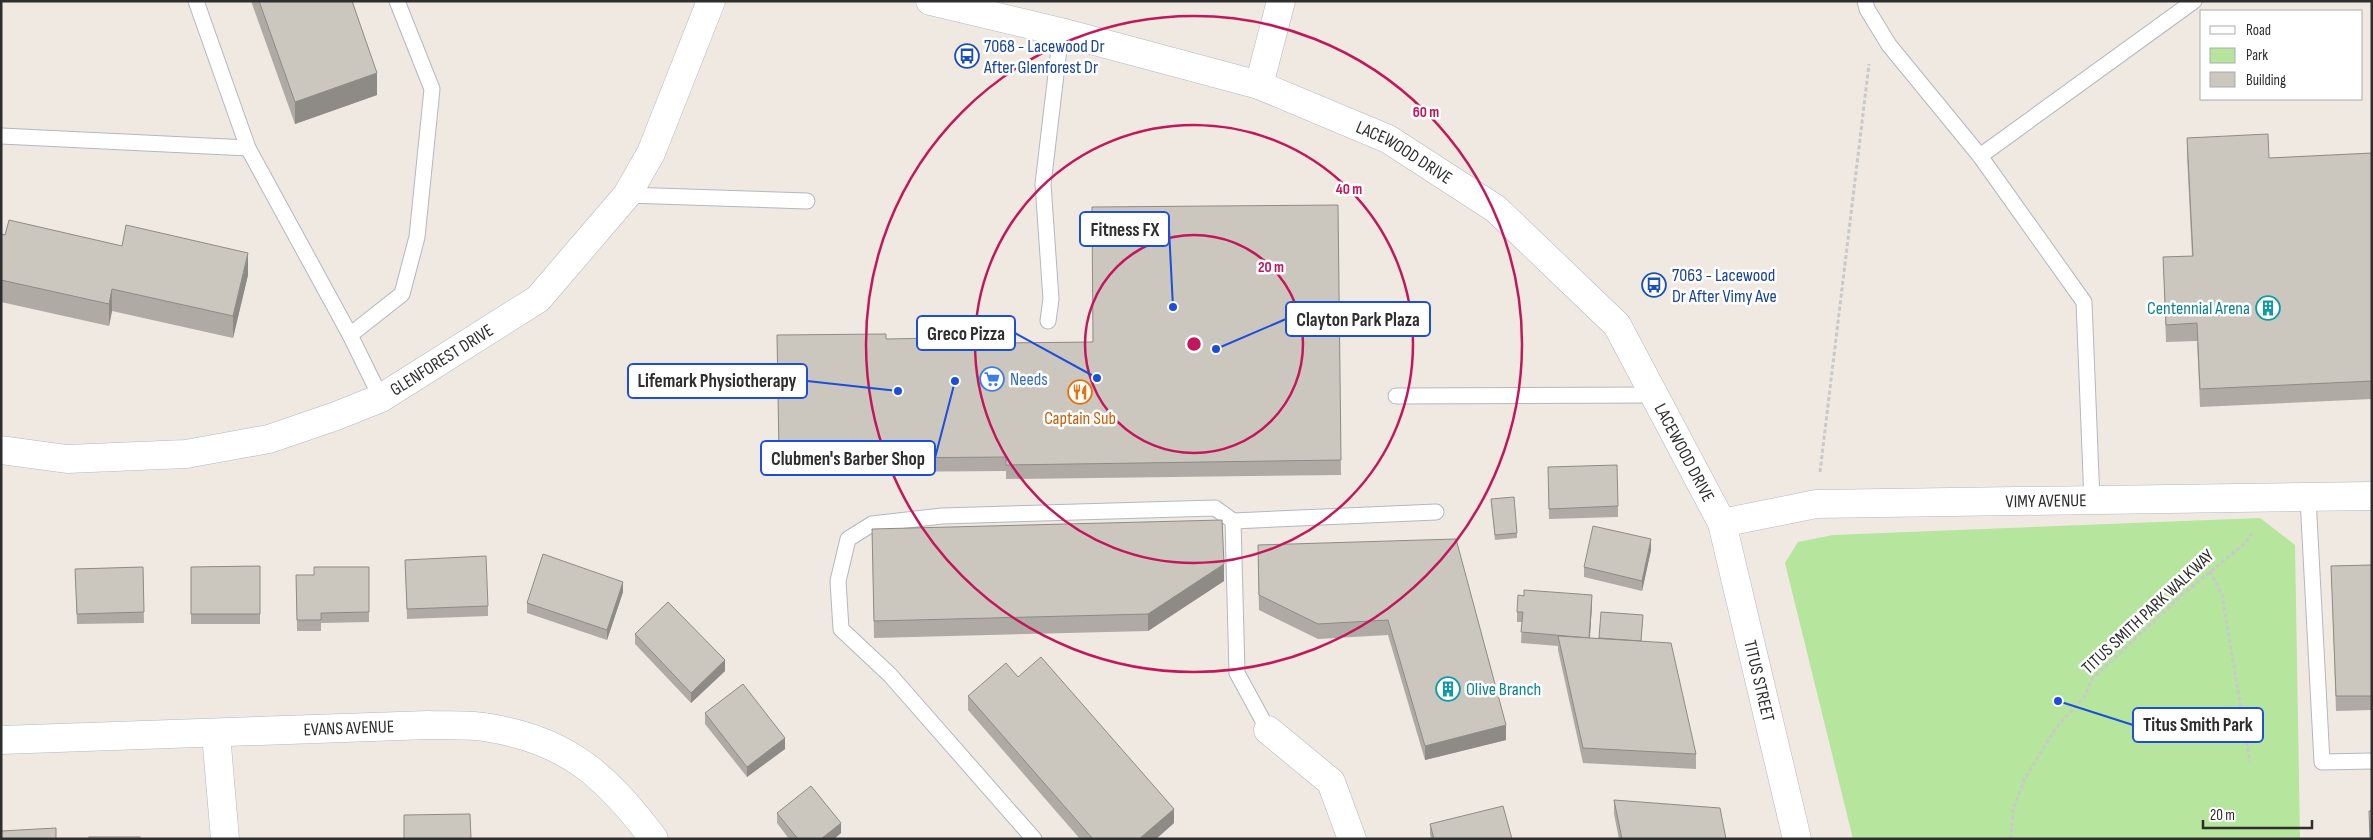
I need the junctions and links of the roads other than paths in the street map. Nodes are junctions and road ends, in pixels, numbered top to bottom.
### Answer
1 (196, 1) edge
2 (397, 1) edge
3 (711, 1) edge
4 (930, 1) edge
5 (1281, 1) edge
6 (1865, 1) edge
7 (2194, 1) edge
8 (1061, 32) junction
9 (1259, 85) junction
10 (1, 136) edge
11 (248, 148) junction
12 (1980, 156) junction
13 (627, 195) junction
14 (807, 201) dead end
15 (1048, 321) dead end
16 (350, 335) junction
17 (1654, 395) junction
18 (1396, 396) dead end
19 (381, 398) junction
20 (1, 450) edge
21 (2372, 496) edge
22 (2308, 498) junction
23 (2092, 501) junction
24 (1436, 512) dead end
25 (1233, 521) junction
26 (1722, 523) junction
27 (1268, 730) joint
28 (216, 734) junction
29 (1, 740) edge
30 (2372, 761) edge
31 (225, 839) edge
32 (654, 839) edge
33 (1034, 839) edge
34 (1352, 839) edge
35 (1797, 839) edge

1 - 11 lane
2 - 16 lane
3 - 13 street, GLENFOREST DRIVE
4 - 8 street, LACEWOOD DRIVE
5 - 9 street
6 - 12 lane
7 - 12 lane
8 - 9 street, LACEWOOD DRIVE
8 - 15 lane
9 - 17 street, LACEWOOD DRIVE
10 - 11 lane
11 - 16 lane
12 - 23 lane
13 - 14 lane
13 - 19 street, GLENFOREST DRIVE
16 - 19 lane
17 - 18 lane
17 - 26 street, LACEWOOD DRIVE
19 - 20 street, GLENFOREST DRIVE
21 - 22 street, VIMY AVENUE
22 - 23 street, VIMY AVENUE
22 - 30 lane
23 - 26 street, VIMY AVENUE
24 - 25 lane
25 - 27 lane
25 - 33 lane
26 - 35 street, TITUS STREET
27 - 34 street
28 - 29 street, EVANS AVENUE
28 - 31 street
28 - 32 street, EVANS AVENUE

